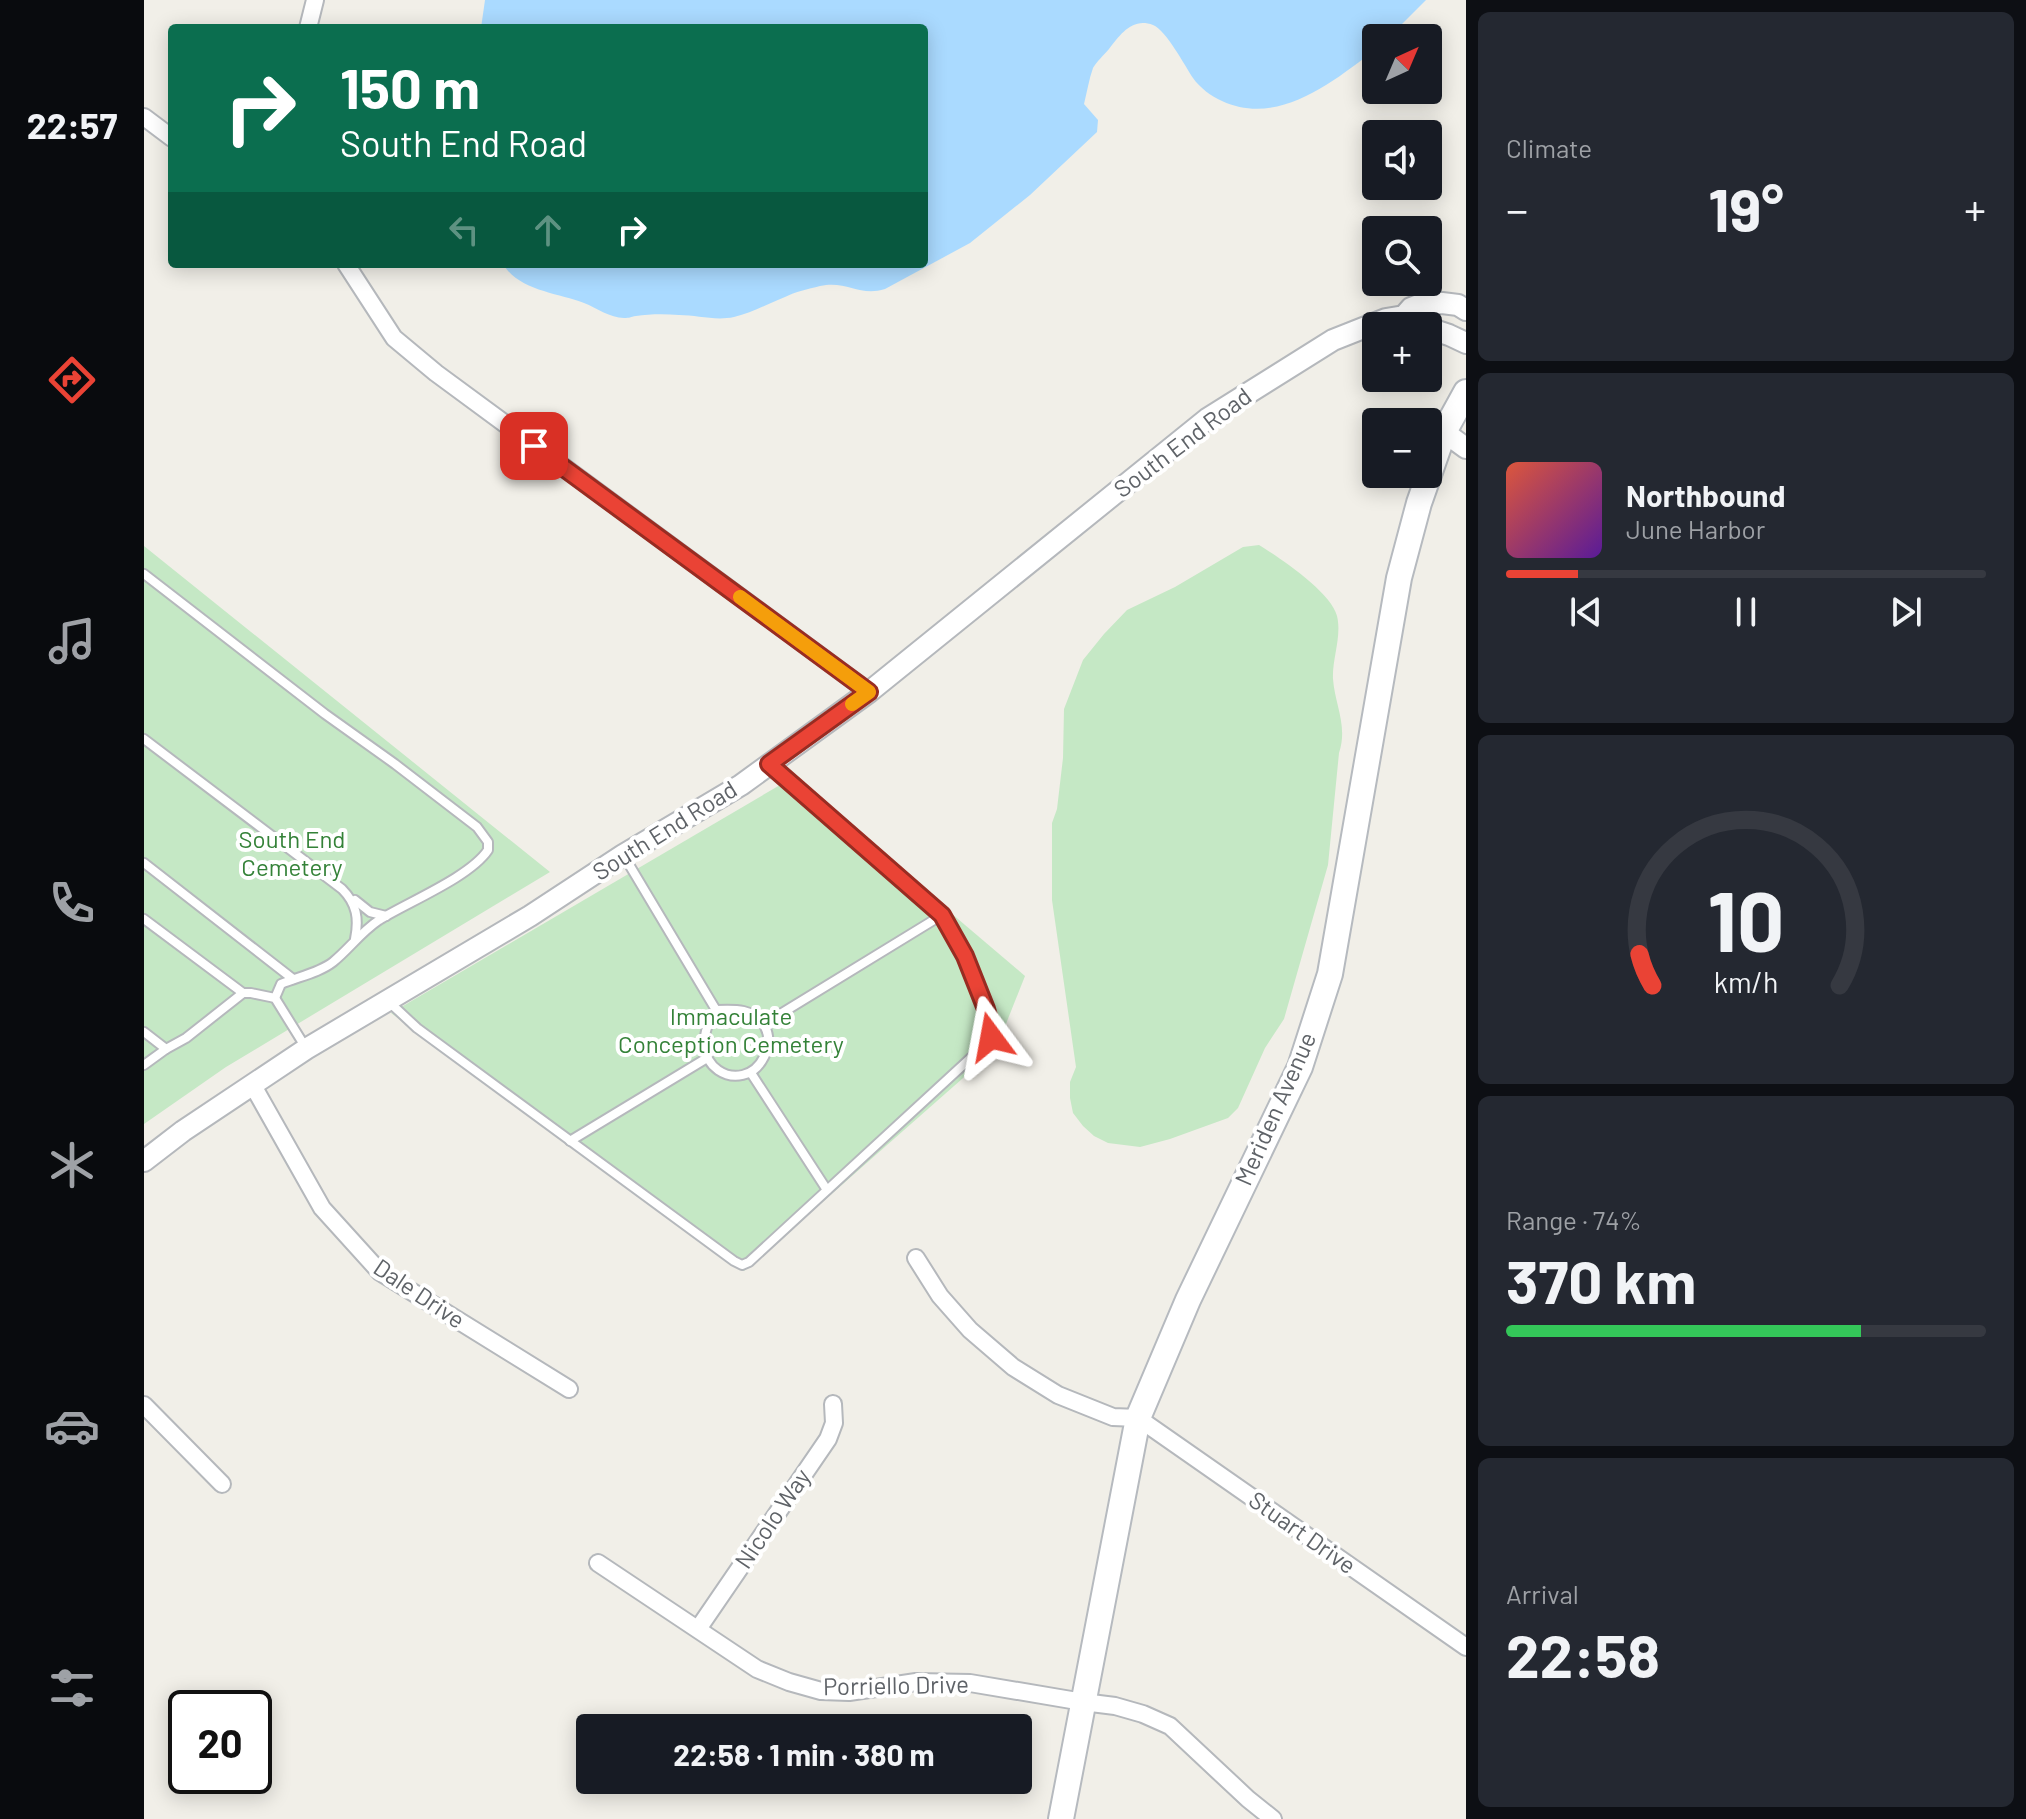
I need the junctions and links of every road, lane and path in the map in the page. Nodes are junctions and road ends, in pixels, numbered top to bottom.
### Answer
1 (315, 0) edge
2 (309, 24) edge
3 (144, 117) edge
4 (168, 135) edge
5 (349, 268) edge
6 (1466, 310) edge
7 (1411, 312) edge
8 (1362, 329) edge
9 (1442, 333) edge
10 (1466, 343) edge
11 (1466, 392) edge
12 (1444, 432) junction
13 (1466, 448) edge
14 (144, 574) edge
15 (869, 692) junction
16 (144, 739) edge
17 (769, 764) junction
18 (623, 855) junction
19 (144, 863) edge
20 (351, 897) junction
21 (942, 915) junction
22 (386, 916) junction
23 (144, 919) edge
24 (355, 940) junction
25 (271, 962) junction
26 (293, 979) junction
27 (281, 984) junction
28 (243, 993) junction
29 (275, 998) junction
30 (388, 1001) junction
31 (716, 1010) junction
32 (764, 1024) junction
33 (144, 1032) edge
34 (166, 1049) junction
35 (306, 1049) junction
36 (707, 1058) junction
37 (144, 1065) edge
38 (751, 1073) junction
39 (252, 1084) junction
40 (570, 1141) junction
41 (144, 1161) edge
42 (827, 1190) junction
43 (916, 1258) dead end
44 (569, 1389) dead end
45 (833, 1404) dead end
46 (144, 1405) edge
47 (1138, 1418) junction
48 (222, 1484) dead end
49 (598, 1563) dead end
50 (698, 1629) junction
51 (1466, 1647) edge
52 (1083, 1702) junction
53 (1061, 1819) edge
54 (1273, 1819) edge

1 - 2 street
3 - 4 street
5 - 15 street
6 - 7 street, South End Road
8 - 15 street, South End Road
9 - 10 street
11 - 12 main road, Meriden Avenue
12 - 13 street
12 - 47 main road, Meriden Avenue
14 - 22 lane
15 - 17 street, South End Road
16 - 20 lane
17 - 18 street, South End Road
17 - 21 lane
18 - 30 street, South End Road
18 - 31 lane
19 - 25 lane
20 - 22 lane
20 - 24 lane
21 - 32 lane
21 - 42 lane
22 - 24 lane
23 - 28 lane
24 - 26 lane
25 - 26 lane
25 - 27 lane
26 - 27 lane
27 - 29 lane
28 - 29 lane
28 - 34 lane
29 - 35 lane
30 - 35 street, South End Road
30 - 40 lane
31 - 32 lane
31 - 36 lane
32 - 38 lane
33 - 34 lane
34 - 37 lane
35 - 39 street, South End Road
36 - 38 lane
36 - 40 lane
38 - 42 lane
39 - 41 street, South End Road
39 - 44 street, Dale Drive
40 - 42 lane
43 - 47 street
45 - 50 street, Nicolo Way
46 - 48 street
47 - 51 street, Stuart Drive
47 - 52 main road, Meriden Avenue
49 - 50 street, Porriello Drive
50 - 52 street, Porriello Drive
52 - 53 main road, Meriden Avenue
52 - 54 street, Porriello Drive

